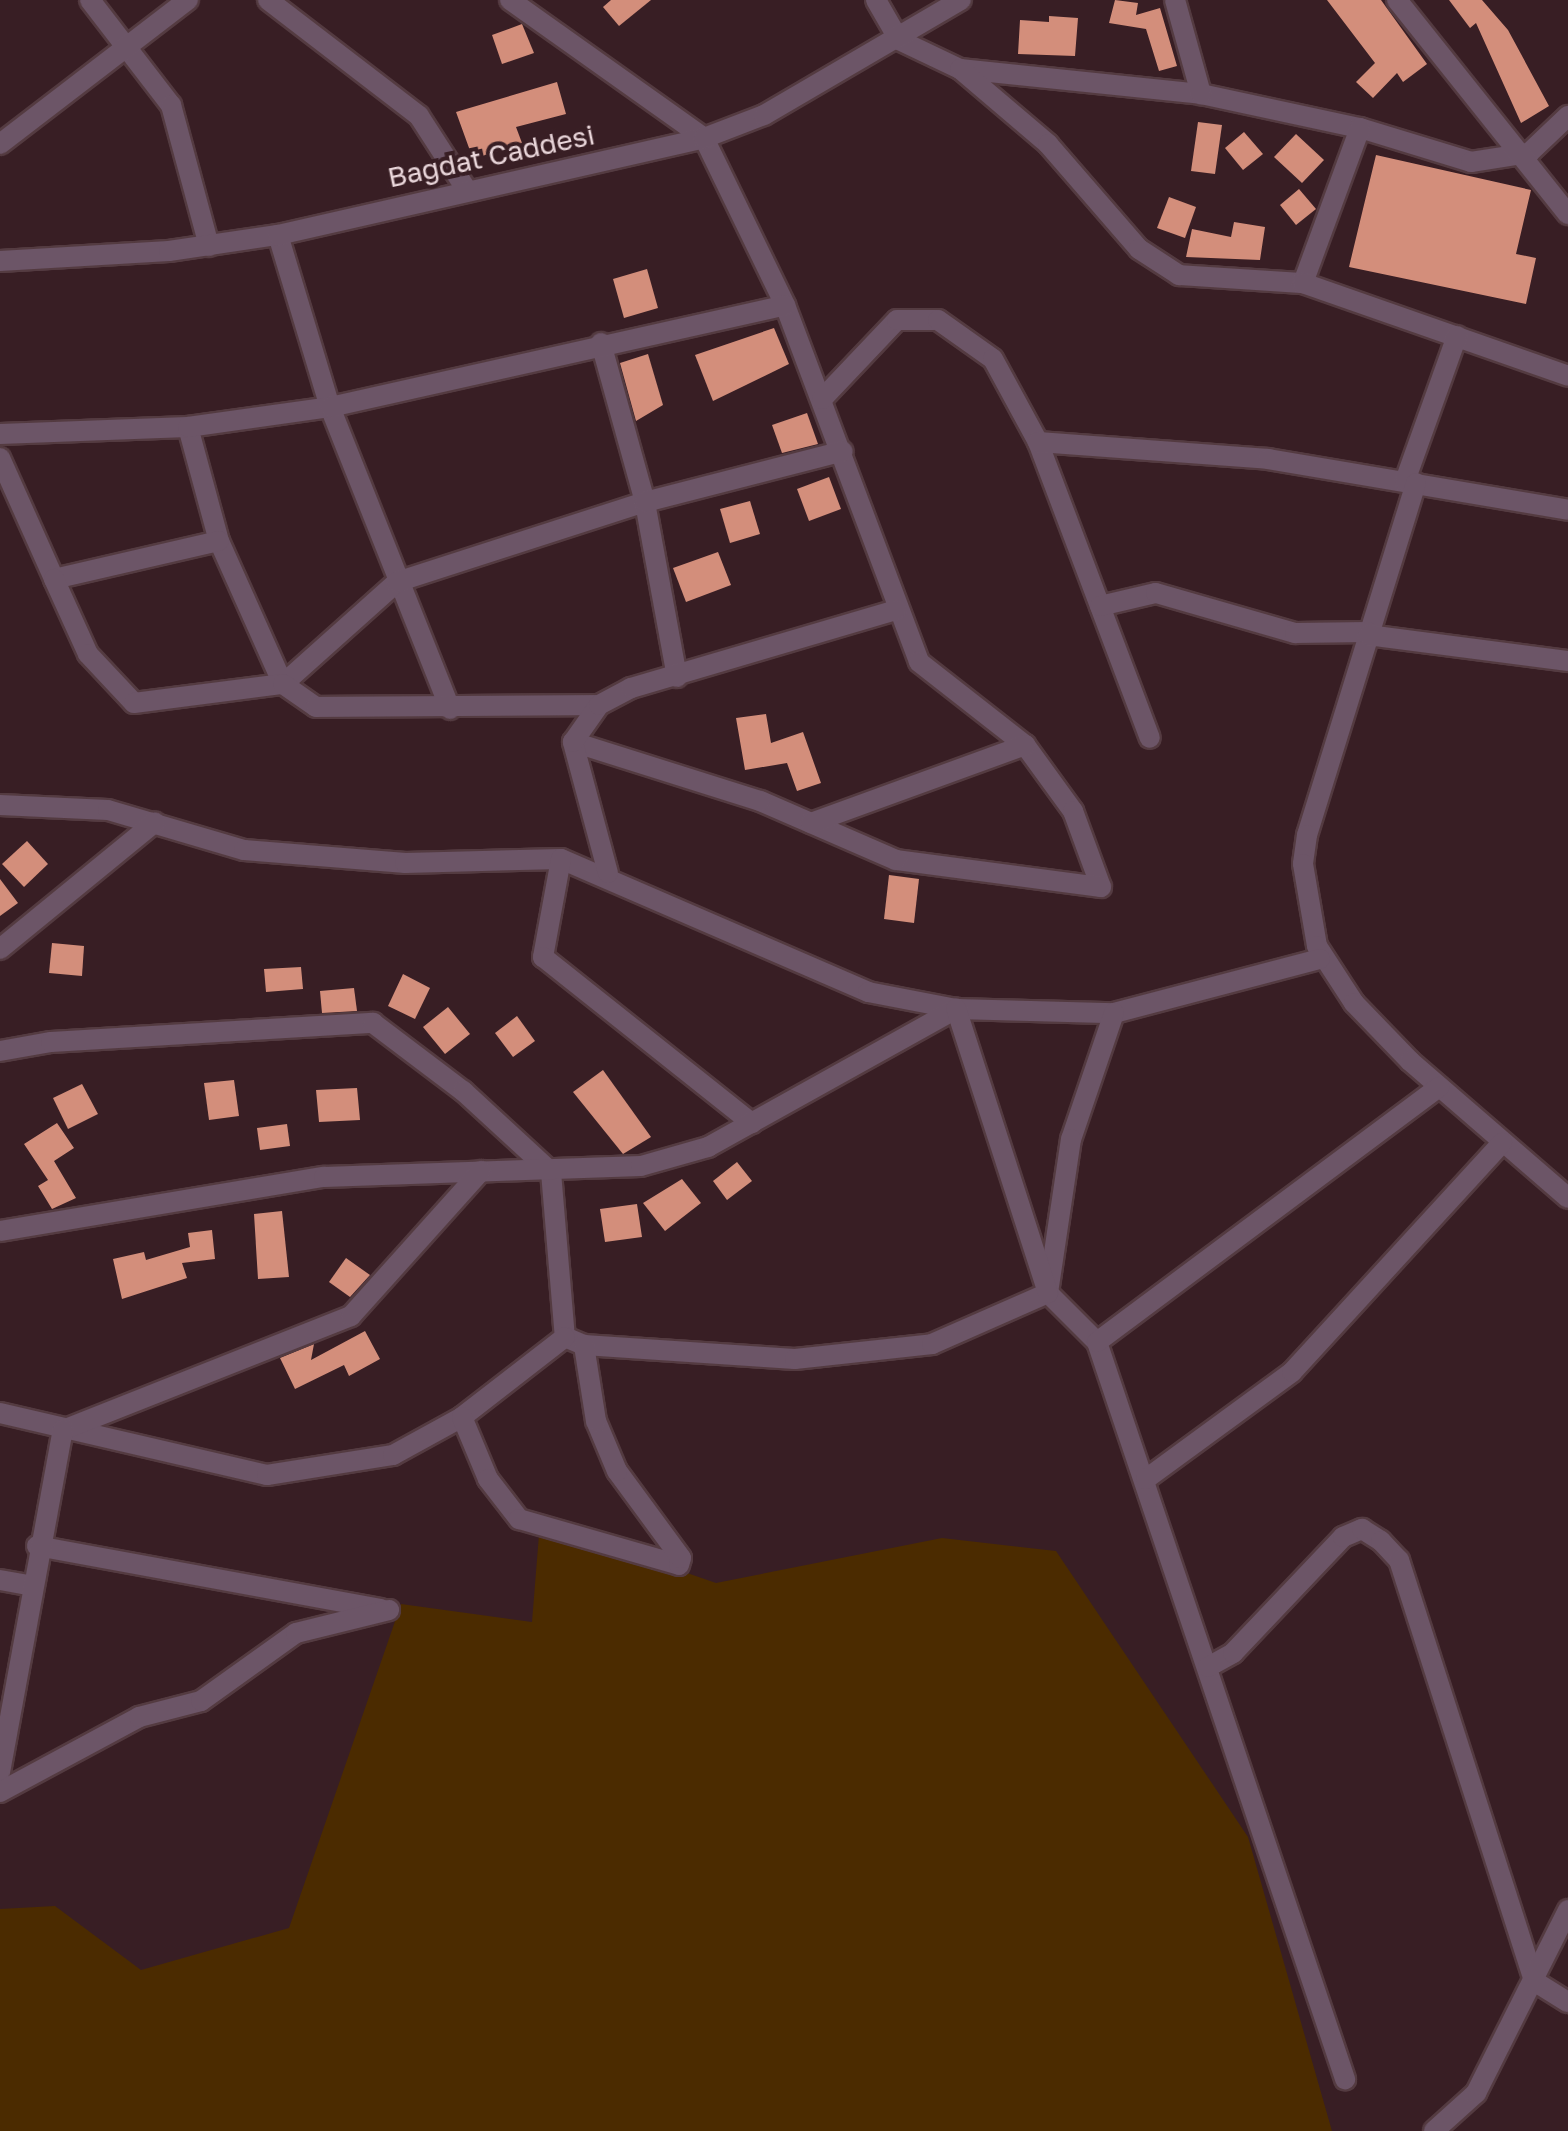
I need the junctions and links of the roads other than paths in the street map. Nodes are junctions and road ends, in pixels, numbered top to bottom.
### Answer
1 (90, 0) edge
2 (188, 0) edge
3 (268, 0) edge
4 (876, 0) edge
5 (961, 0) edge
6 (1175, 0) edge
7 (1397, 0) edge
8 (519, 2) edge
9 (899, 40) junction
10 (127, 43) junction
11 (960, 69) junction
12 (1201, 94) junction
13 (1568, 116) edge
14 (1360, 128) junction
15 (704, 138) junction
16 (0, 144) edge
17 (1518, 155) junction
18 (466, 189) junction
19 (1568, 214) edge
20 (278, 235) junction
21 (209, 246) junction
22 (0, 261) edge
23 (1303, 283) junction
24 (785, 305) junction
25 (1457, 336) junction
26 (601, 343) junction
27 (1568, 376) edge
28 (822, 399) junction
29 (330, 407) junction
30 (188, 427) junction
31 (0, 434) edge
32 (1038, 442) junction
33 (843, 451) junction
34 (0, 458) edge
35 (1410, 482) junction
36 (645, 502) junction
37 (1568, 510) edge
38 (219, 541) junction
39 (54, 579) junction
40 (397, 582) junction
41 (1100, 606) junction
42 (896, 610) junction
43 (1368, 634) junction
44 (1568, 661) edge
45 (677, 677) junction
46 (283, 684) junction
47 (599, 705) junction
48 (450, 709) junction
49 (1150, 738) dead end
50 (573, 742) junction
51 (1025, 745) junction
52 (0, 805) edge
53 (155, 822) junction
54 (811, 823) junction
55 (561, 859) junction
56 (608, 873) junction
57 (0, 949) edge
58 (1320, 959) junction
59 (956, 1009) junction
60 (1114, 1013) junction
61 (0, 1051) edge
62 (1439, 1087) junction
63 (752, 1123) junction
64 (1502, 1143) junction
65 (481, 1171) junction
66 (551, 1172) junction
67 (1568, 1198) edge
68 (0, 1231) edge
69 (1048, 1293) junction
70 (575, 1341) junction
71 (1097, 1342) junction
72 (0, 1413) edge
73 (462, 1417) junction
74 (63, 1430) junction
75 (1146, 1479) junction
76 (37, 1546) junction
77 (0, 1580) edge
78 (29, 1585) junction
79 (1208, 1667) junction
80 (0, 1772) edge
81 (0, 1792) edge
82 (1568, 1910) edge
83 (1534, 1981) junction
84 (1568, 2002) edge
85 (1345, 2079) dead end
86 (1434, 2131) edge

1 - 10 street
2 - 10 street
3 - 18 street
4 - 9 street
5 - 9 street, Bağdat Caddesi
6 - 12 street
7 - 17 street
8 - 15 street
9 - 11 street
9 - 15 street, Bağdat Caddesi
10 - 16 street
10 - 21 street
11 - 12 street
11 - 23 street
12 - 14 street
13 - 17 street
14 - 17 street
14 - 23 street
15 - 18 street, Bağdat Caddesi
15 - 24 street
17 - 19 street
18 - 20 street, Bağdat Caddesi
20 - 21 street, Bağdat Caddesi
20 - 29 street
21 - 22 street, Bağdat Caddesi
23 - 25 street
24 - 26 street
24 - 28 street
25 - 27 street
25 - 35 street
26 - 29 street
26 - 36 street
28 - 32 street
28 - 33 street
29 - 30 street
29 - 40 street
30 - 31 street
30 - 38 street
32 - 35 street
32 - 41 street
33 - 36 street
33 - 42 street
34 - 39 street
35 - 37 street
35 - 43 street
36 - 40 street
36 - 45 street
38 - 39 street
38 - 46 street
39 - 46 street
40 - 46 street
40 - 48 street
41 - 43 street
41 - 49 street
42 - 45 street
42 - 51 street
43 - 44 street
43 - 58 street
45 - 47 street
46 - 48 street
47 - 48 street
47 - 50 street
50 - 54 street
50 - 56 street
51 - 54 street
51 - 54 street
52 - 53 street
53 - 55 street
53 - 57 street
55 - 56 street
55 - 63 street
56 - 59 street
58 - 60 street
58 - 62 street
59 - 60 street
59 - 63 street
59 - 69 street
60 - 69 street
61 - 66 street
62 - 64 street
62 - 71 street
63 - 66 street
64 - 67 street
64 - 75 street
65 - 66 street
65 - 68 street
65 - 74 street
66 - 70 street
69 - 70 street
69 - 71 street
70 - 73 street
70 - 73 street
71 - 75 street
72 - 74 street
73 - 74 street
74 - 76 street
75 - 79 street
76 - 78 street
76 - 81 street
77 - 78 street
78 - 80 street
79 - 83 street
79 - 85 street
82 - 83 street
83 - 84 street
83 - 86 street

